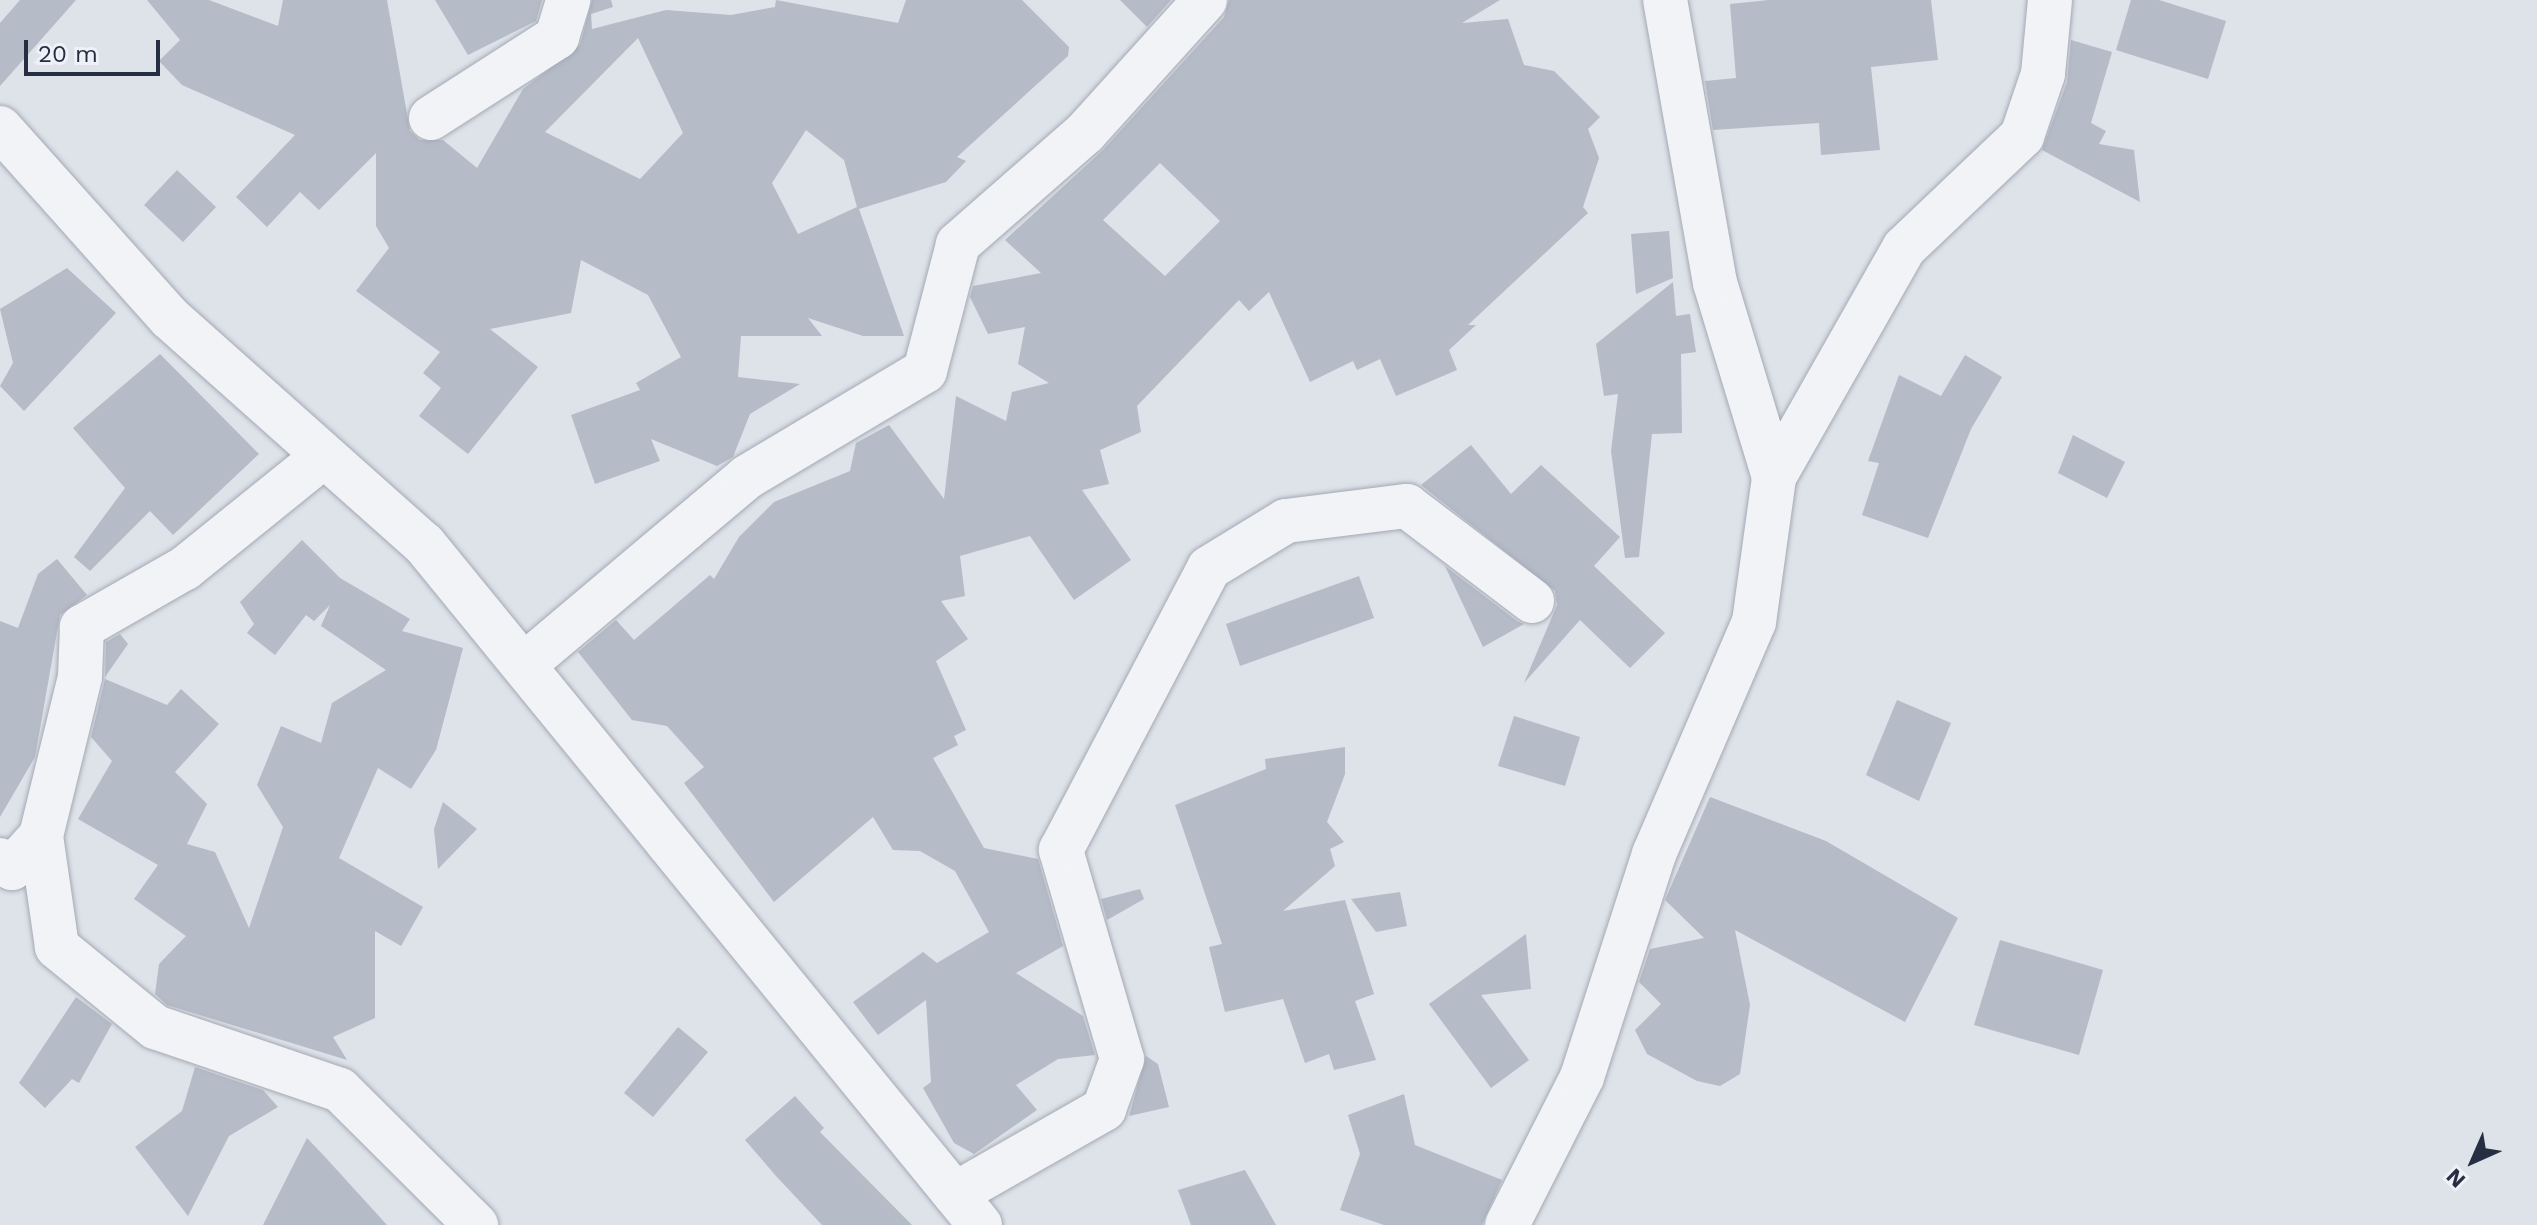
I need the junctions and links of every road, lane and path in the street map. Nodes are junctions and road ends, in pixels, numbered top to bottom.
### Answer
1 (568, 0) edge
2 (1205, 0) edge
3 (1665, 0) edge
4 (2050, 0) edge
5 (431, 118) dead end
6 (0, 128) edge
7 (324, 456) junction
8 (1774, 477) junction
9 (1532, 601) dead end
10 (525, 664) junction
11 (41, 836) junction
12 (0, 860) edge
13 (967, 1210) edge
14 (476, 1225) edge
15 (1507, 1225) edge

1 - 5 street
2 - 10 street
3 - 8 street
4 - 8 street
6 - 7 street
7 - 10 street
7 - 11 street
8 - 15 street
9 - 13 street
10 - 13 street
11 - 12 street
11 - 14 street

